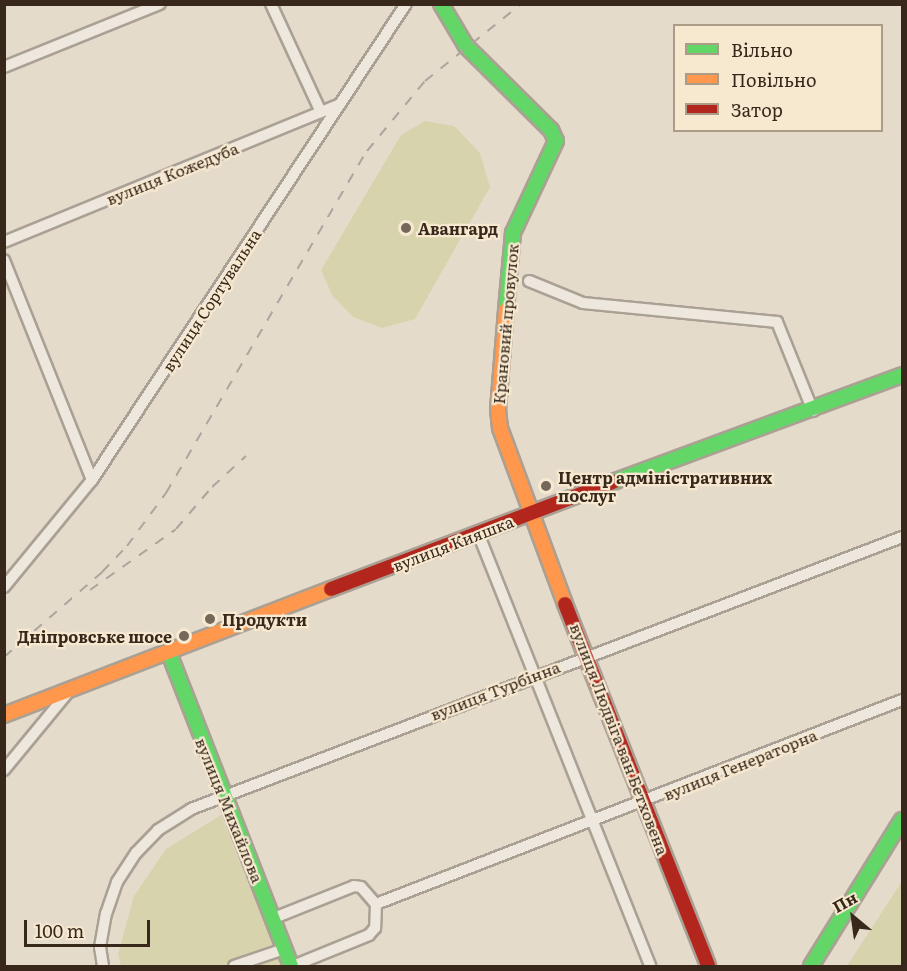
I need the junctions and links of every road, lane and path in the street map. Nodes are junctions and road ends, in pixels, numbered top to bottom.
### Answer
1 (160, 4) edge
2 (271, 4) edge
3 (406, 4) edge
4 (441, 4) edge
5 (4, 67) edge
6 (340, 104) junction
7 (321, 112) junction
8 (4, 242) edge
9 (4, 260) edge
10 (529, 281) dead end
11 (903, 375) edge
12 (813, 411) junction
13 (92, 480) junction
14 (532, 512) junction
15 (478, 533) junction
16 (903, 537) edge
17 (4, 587) edge
18 (169, 653) junction
19 (588, 655) junction
20 (533, 676) junction
21 (70, 690) junction
22 (903, 700) edge
23 (4, 715) edge
24 (4, 770) edge
25 (223, 794) junction
26 (645, 802) junction
27 (903, 820) edge
28 (593, 822) junction
29 (376, 904) junction
30 (274, 918) junction
31 (284, 949) junction
32 (103, 966) edge
33 (234, 966) edge
34 (292, 966) edge
35 (650, 966) edge
36 (708, 966) edge
37 (812, 966) edge

1 - 5 street
2 - 7 street
3 - 6 street, вулиця Сортувальна
4 - 14 street, Крановий провулок
6 - 7 street, вулиця Кожедуба
6 - 13 street, вулиця Сортувальна
7 - 8 street, вулиця Кожедуба
9 - 13 street
10 - 12 street
11 - 12 street, вулиця Кияшка
12 - 14 street, вулиця Кияшка
13 - 17 street, вулиця Сортувальна
14 - 15 street, вулиця Кияшка
14 - 19 street, вулиця Людвіга ван Бетховена
15 - 18 street, вулиця Кияшка
15 - 20 street
16 - 19 street, вулиця Турбінна
18 - 21 street, вулиця Кияшка
18 - 25 street, вулиця Михайлова
19 - 20 street, вулиця Турбінна
19 - 26 street, вулиця Людвіга ван Бетховена
20 - 25 street, вулиця Турбінна
20 - 28 street
21 - 23 street, вулиця Кияшка
21 - 24 street
22 - 26 street, вулиця Генераторна
25 - 30 street, вулиця Михайлова
25 - 32 street, вулиця Турбінна
26 - 28 street, вулиця Генераторна
26 - 36 street, вулиця Людвіга ван Бетховена
27 - 37 street
28 - 29 street, вулиця Генераторна
28 - 35 street
29 - 30 street
29 - 34 street
30 - 31 street, вулиця Михайлова
31 - 33 street
31 - 34 street, вулиця Михайлова

